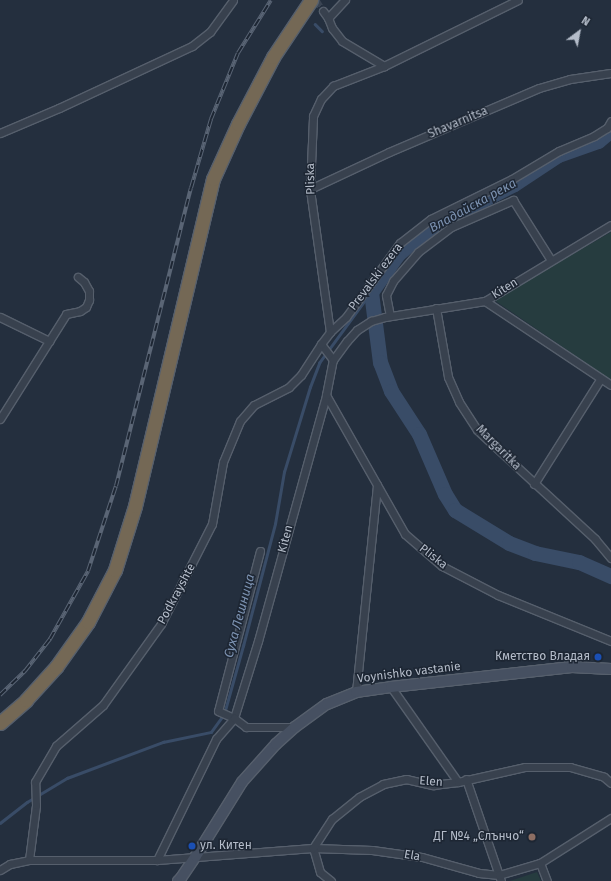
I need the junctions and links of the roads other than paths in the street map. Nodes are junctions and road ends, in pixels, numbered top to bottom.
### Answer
1 (233, 0) edge
2 (311, 0) edge
3 (345, 0) edge
4 (518, 0) edge
5 (323, 11) tunnel mouth
6 (328, 18) junction
7 (384, 66) junction
8 (611, 73) edge
9 (611, 121) edge
10 (0, 133) edge
11 (310, 189) junction
12 (611, 225) edge
13 (551, 260) junction
14 (78, 276) dead end
15 (485, 301) junction
16 (436, 308) junction
17 (388, 316) junction
18 (0, 317) edge
19 (330, 332) junction
20 (49, 341) junction
21 (322, 346) junction
22 (332, 359) junction
23 (601, 378) junction
24 (611, 385) edge
25 (326, 395) junction
26 (0, 419) edge
27 (534, 484) junction
28 (377, 485) junction
29 (260, 551) dead end
30 (611, 558) edge
31 (611, 642) edge
32 (611, 669) edge
33 (391, 687) junction
34 (356, 692) junction
35 (234, 718) junction
36 (0, 723) edge
37 (295, 727) junction
38 (466, 779) junction
39 (458, 782) junction
40 (611, 783) edge
41 (611, 818) edge
42 (313, 848) junction
43 (196, 856) junction
44 (29, 860) junction
45 (158, 860) junction
46 (540, 863) junction
47 (0, 870) edge
48 (500, 878) edge
49 (181, 880) edge
50 (331, 881) edge
51 (546, 881) edge

1 - 10 street
2 - 36 highway
3 - 6 street
4 - 7 street, Pliska
5 - 6 street
6 - 7 street
7 - 11 street, Pliska
8 - 11 street, Shavarnitsa
9 - 19 street, Prevalski ezera
11 - 19 street, Pliska
12 - 13 street, Kiten
13 - 15 street, Kiten
13 - 17 street
14 - 20 street
15 - 16 street, Kiten
15 - 23 street
16 - 17 street, Kiten
16 - 27 street, Margaritka
17 - 22 street, Kiten
18 - 20 street
19 - 21 street, Podkrayshte
20 - 26 street
21 - 22 street
21 - 44 street, Podkrayshte
22 - 25 street, Kiten
23 - 24 street
23 - 27 street
25 - 28 street, Pliska
25 - 35 street, Kiten
27 - 30 street, Margaritka
28 - 31 street, Pliska
28 - 34 street
29 - 35 street
32 - 33 street, Voynishko vastanie
33 - 34 street, Voynishko vastanie
33 - 39 street
34 - 37 street, Voynishko vastanie
35 - 37 street
35 - 45 street, Kiten
37 - 43 street, Voynishko vastanie
38 - 39 street, Elen
38 - 40 street, Elen
38 - 48 street
39 - 42 street, Elen
41 - 46 street, Ela
42 - 43 street, Ela
42 - 48 street, Ela
42 - 50 street
43 - 45 street, Ela
43 - 49 street, Voynishko vastanie
44 - 45 street, Ela
44 - 47 street, Ela
46 - 48 street, Ela
46 - 51 street

